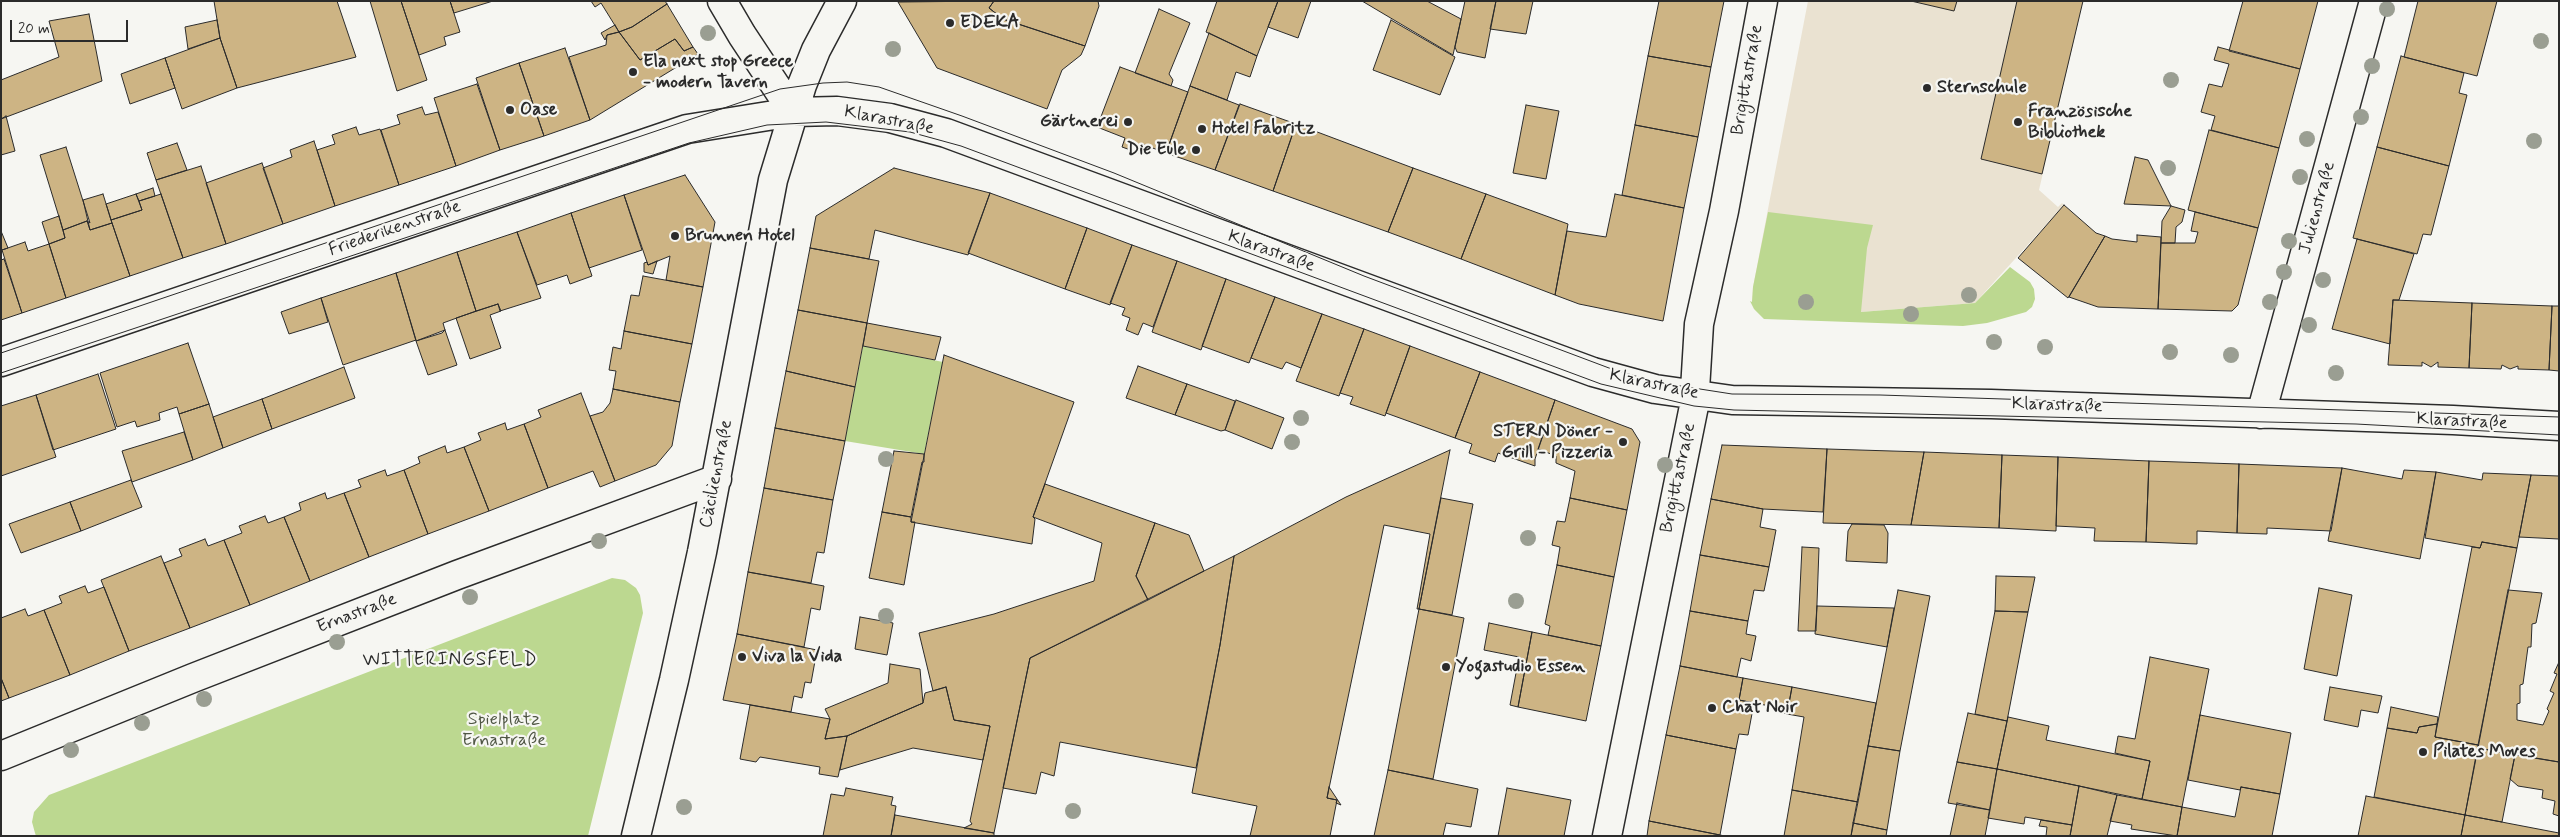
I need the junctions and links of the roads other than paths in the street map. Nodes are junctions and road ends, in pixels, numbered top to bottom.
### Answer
1 (722, 1) edge
2 (842, 1) edge
3 (1763, 1) edge
4 (2374, 1) edge
5 (793, 112) junction
6 (1, 362) edge
7 (1695, 395) junction
8 (2261, 414) junction
9 (2559, 426) edge
10 (717, 479) junction
11 (1, 756) edge
12 (636, 836) edge
13 (1607, 836) edge

1 - 5 street
2 - 5 street, Cäcilienstraße
3 - 7 street, Brigittastraße
4 - 8 street, Julienstraße
5 - 6 street, Friederikenstraße
5 - 7 street, Klarastraße
5 - 10 street, Cäcilienstraße
7 - 8 street, Klarastraße
7 - 13 street, Brigittastraße
8 - 9 street, Klarastraße
10 - 11 street, Ernastraße
10 - 12 street, Cäcilienstraße

